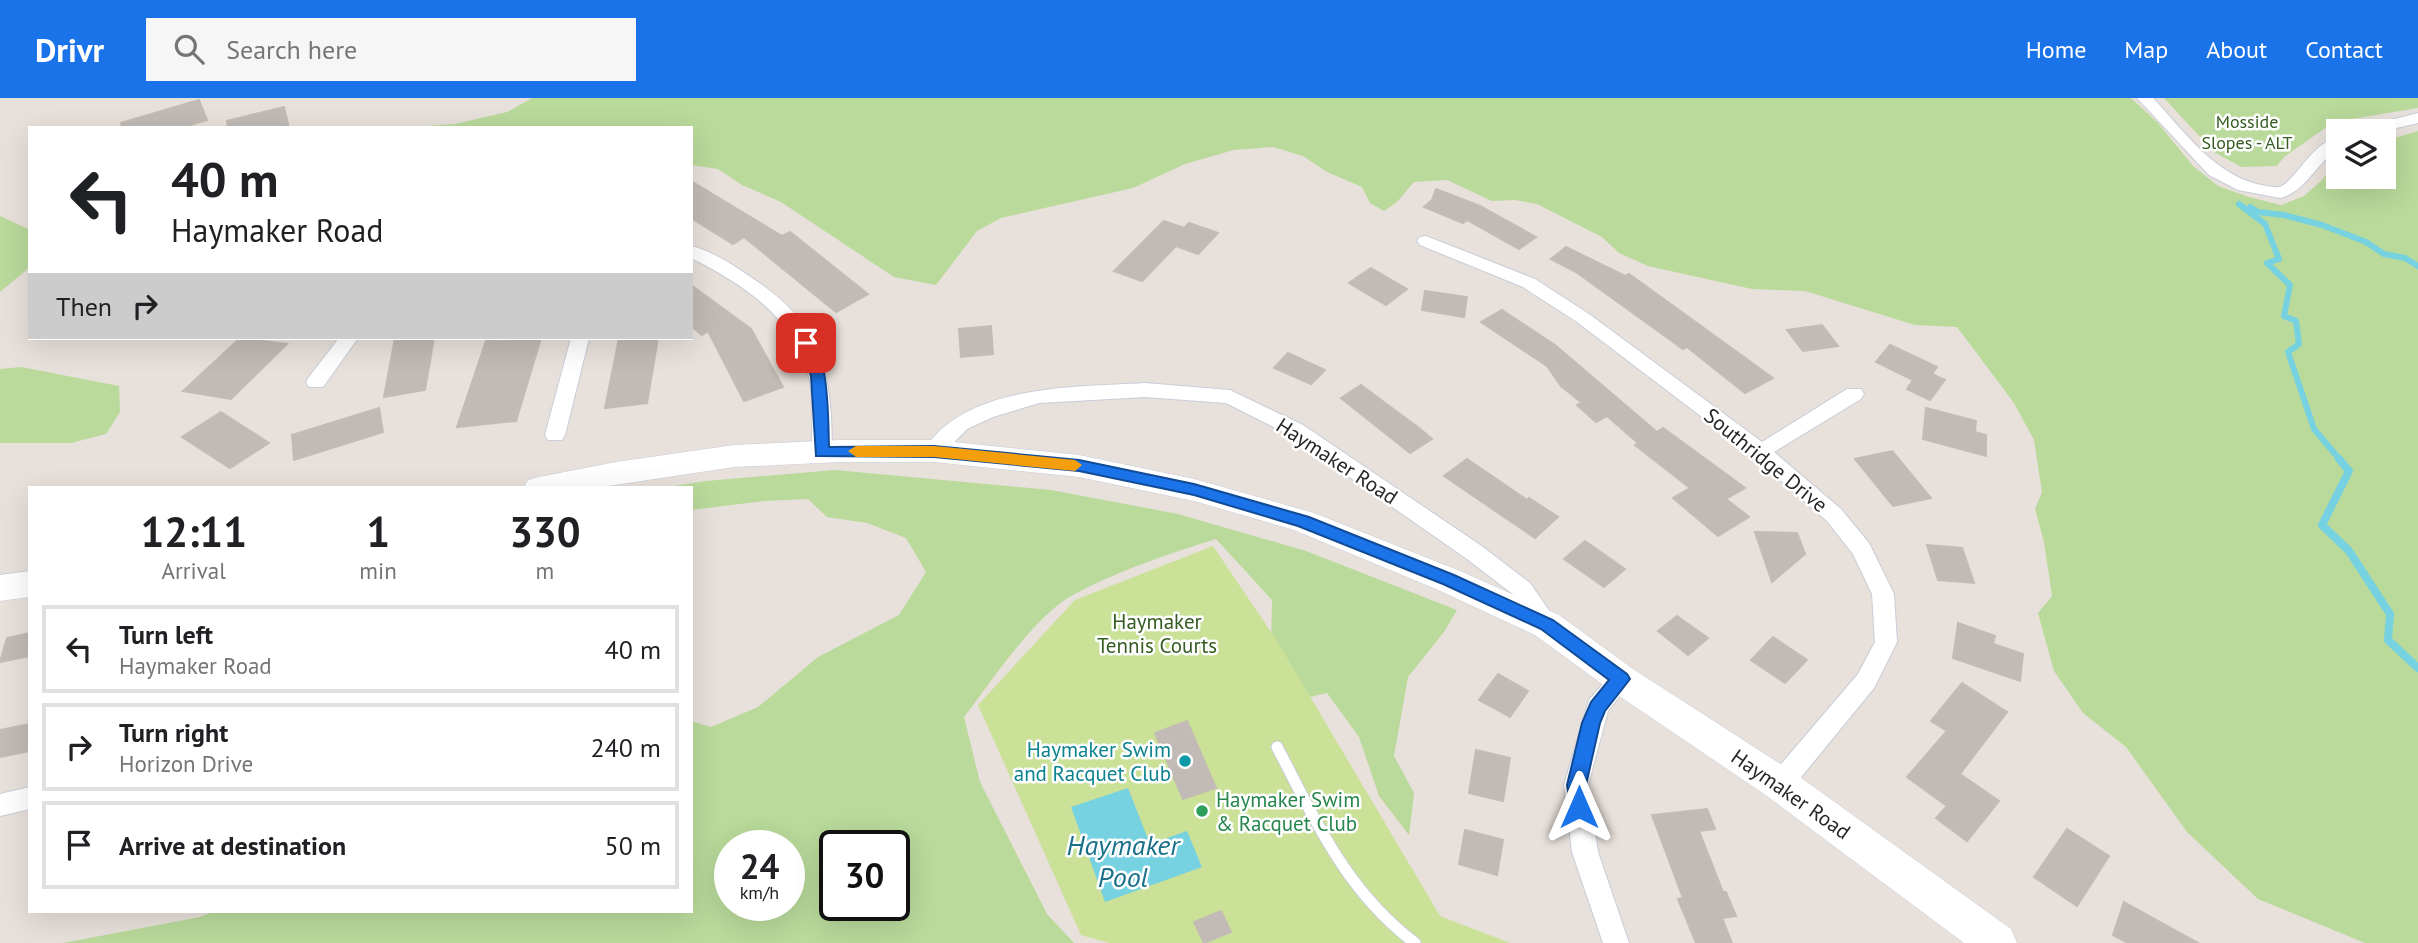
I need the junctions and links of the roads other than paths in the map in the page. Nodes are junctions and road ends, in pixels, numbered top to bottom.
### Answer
1 (2145, 98) edge
2 (2418, 118) edge
3 (2396, 124) edge
4 (2326, 150) edge
5 (1426, 241) dead end
6 (693, 252) edge
7 (348, 340) edge
8 (579, 340) edge
9 (316, 382) dead end
10 (1854, 394) dead end
11 (555, 435) dead end
12 (934, 451) junction
13 (822, 452) junction
14 (1760, 452) junction
15 (549, 486) edge
16 (28, 584) edge
17 (0, 588) edge
18 (1547, 625) junction
19 (1621, 679) junction
20 (1277, 747) dead end
21 (1780, 784) junction
22 (28, 798) edge
23 (0, 805) edge
24 (1415, 943) edge
25 (1616, 943) edge
26 (1997, 943) edge

1 - 4 street
2 - 3 street
5 - 14 street, Southridge Drive
6 - 13 street
7 - 9 street
8 - 11 street
10 - 14 street
12 - 13 main road, Haymaker Road
12 - 18 main road, Haymaker Road
12 - 18 street, Haymaker Road
13 - 15 main road, Haymaker Road
14 - 21 street, Southridge Drive
16 - 17 main road
18 - 19 main road, Haymaker Road
19 - 21 main road, Haymaker Road
19 - 25 street
20 - 24 lane
21 - 26 main road, Haymaker Road
22 - 23 street

